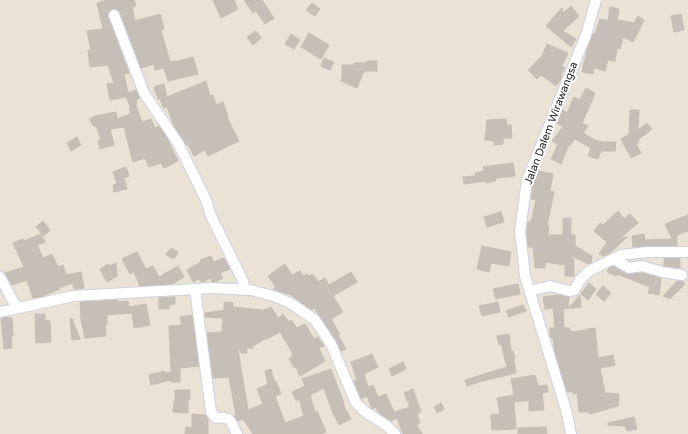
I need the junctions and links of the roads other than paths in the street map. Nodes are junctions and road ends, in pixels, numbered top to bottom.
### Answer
1 (596, 0) edge
2 (114, 15) dead end
3 (688, 252) edge
4 (614, 259) junction
5 (682, 275) dead end
6 (0, 276) edge
7 (196, 289) junction
8 (246, 290) junction
9 (530, 291) junction
10 (19, 308) junction
11 (0, 312) edge
12 (237, 434) edge
13 (396, 434) edge
14 (571, 434) edge

1 - 9 street, Jalan Dalem Wirawangsa
2 - 8 street
3 - 4 street
4 - 5 street
4 - 9 street
6 - 10 street
7 - 8 street
7 - 10 street
7 - 12 street
8 - 13 street
9 - 14 street, Jalan Dalem Wirawangsa
10 - 11 street

